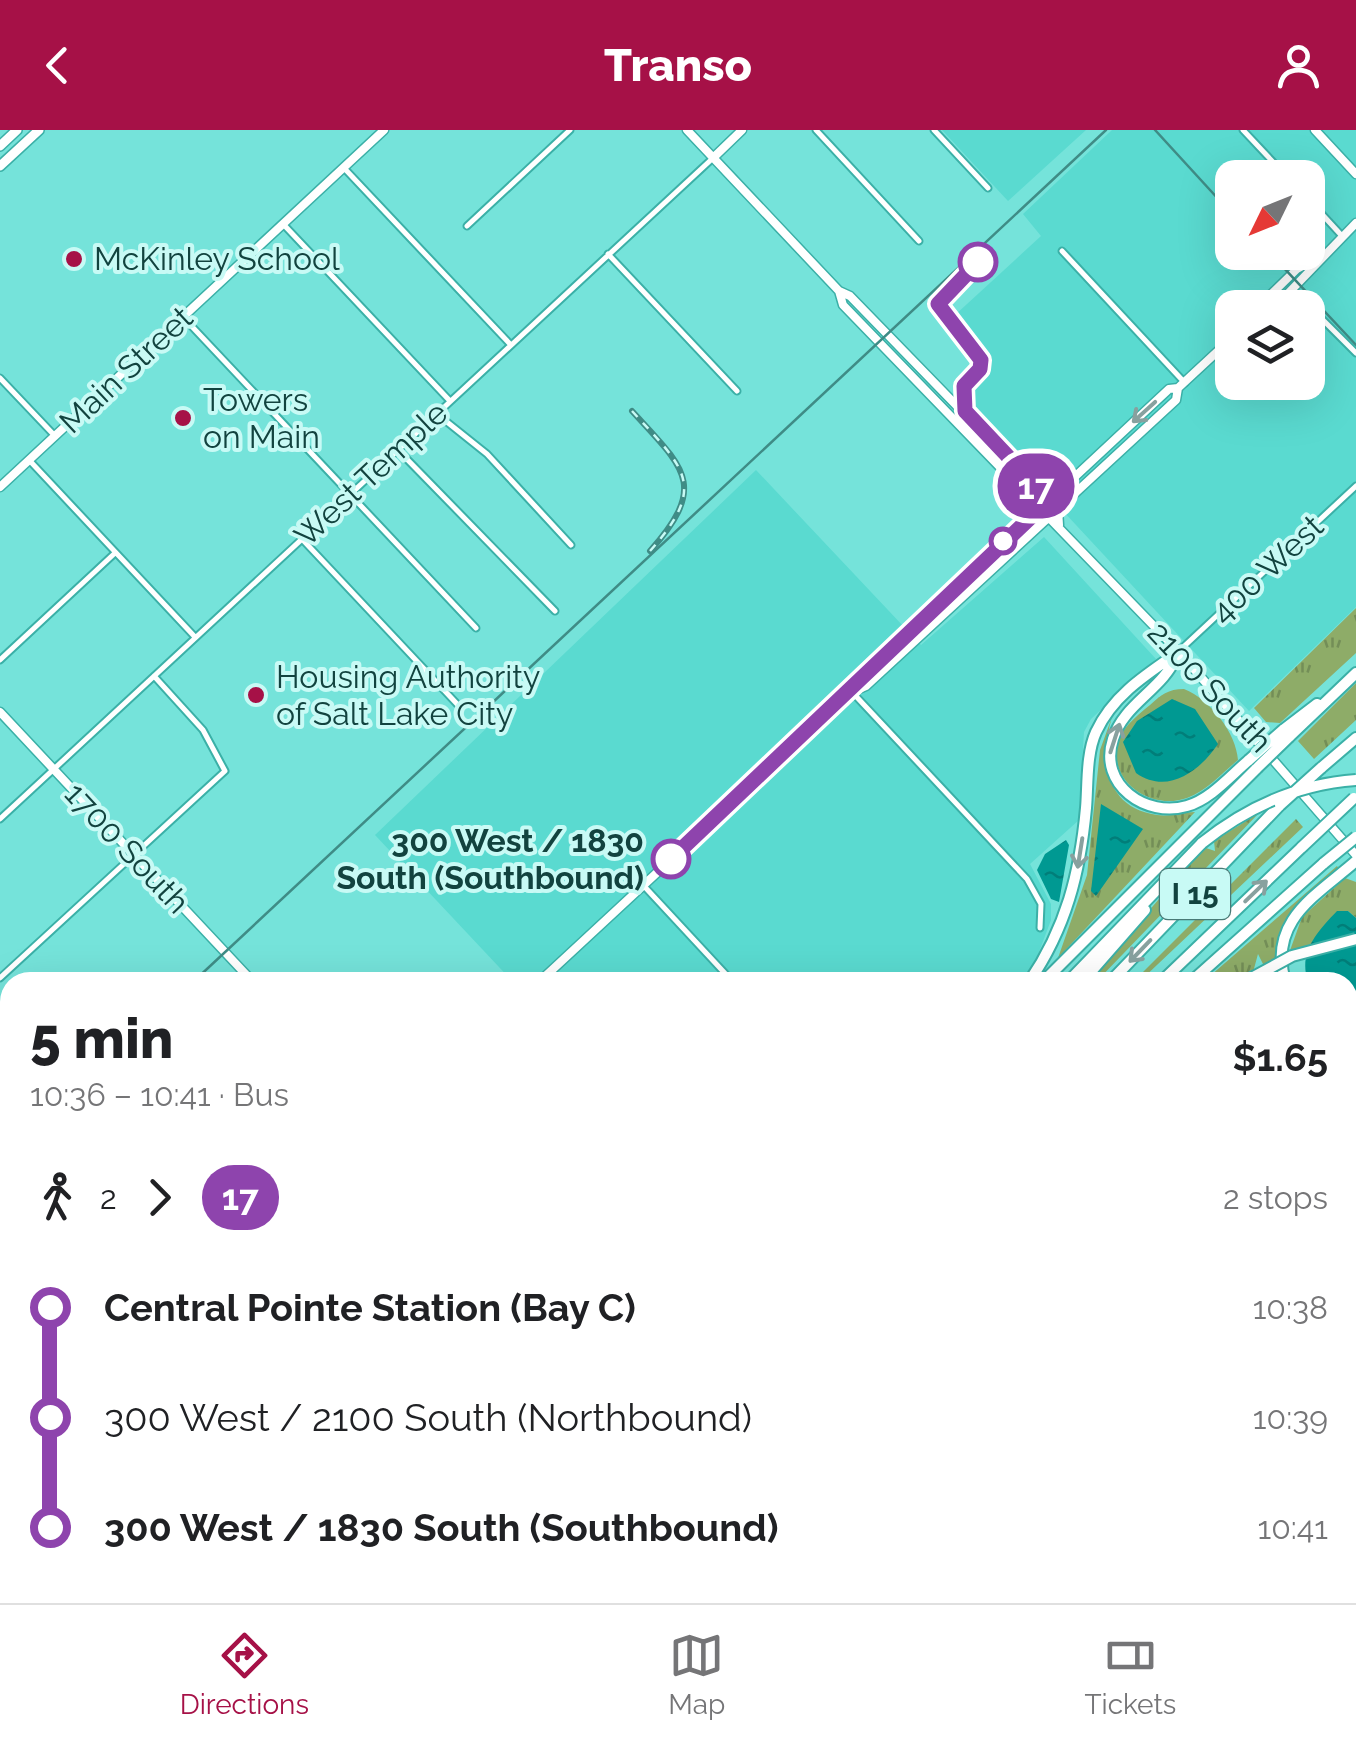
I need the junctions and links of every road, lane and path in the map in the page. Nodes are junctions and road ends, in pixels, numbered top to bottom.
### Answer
1 (17, 130) edge
2 (39, 130) edge
3 (384, 130) edge
4 (570, 130) edge
5 (687, 130) edge
6 (742, 130) edge
7 (816, 130) edge
8 (934, 130) edge
9 (1244, 130) edge
10 (1315, 130) edge
11 (0, 146) edge
12 (713, 158) junction
13 (1272, 160) edge
14 (0, 166) edge
15 (344, 168) junction
16 (1356, 174) edge
17 (988, 188) dead end
18 (1325, 218) edge
19 (1356, 223) edge
20 (284, 224) junction
21 (468, 226) dead end
22 (1342, 236) junction
23 (920, 241) dead end
24 (1062, 251) dead end
25 (1325, 252) edge
26 (608, 254) junction
27 (1296, 270) edge
28 (1309, 270) edge
29 (1275, 290) edge
30 (1293, 290) edge
31 (839, 291) junction
32 (183, 317) junction
33 (1325, 323) edge
34 (511, 345) junction
35 (1215, 354) edge
36 (1356, 354) edge
37 (0, 378) edge
38 (1182, 385) junction
39 (737, 391) dead end
40 (450, 401) junction
41 (437, 414) junction
42 (55, 436) junction
43 (398, 450) junction
44 (30, 460) junction
45 (1356, 486) edge
46 (0, 488) edge
47 (350, 494) junction
48 (1049, 500) junction
49 (1039, 509) junction
50 (1058, 510) junction
51 (1048, 519) junction
52 (1059, 525) junction
53 (302, 538) junction
54 (571, 545) dead end
55 (115, 552) junction
56 (556, 611) dead end
57 (476, 628) dead end
58 (195, 637) junction
59 (1178, 652) junction
60 (0, 660) edge
61 (1356, 672) edge
62 (154, 676) junction
63 (852, 692) junction
64 (458, 705) dead end
65 (0, 712) edge
66 (1356, 738) edge
67 (1253, 764) junction
68 (53, 769) junction
69 (1356, 780) edge
70 (1355, 797) edge
71 (0, 818) edge
72 (1356, 837) edge
73 (1198, 847) junction
74 (133, 854) junction
75 (1356, 858) edge
76 (643, 885) junction
77 (1040, 928) dead end
78 (1356, 940) edge
79 (6, 972) edge
80 (245, 972) edge
81 (550, 972) edge
82 (723, 972) edge
83 (1035, 972) edge
84 (1052, 972) edge
85 (1078, 972) edge
86 (1091, 972) edge
87 (1120, 972) edge
88 (1171, 972) edge
89 (1201, 972) edge
90 (1263, 972) edge
91 (1283, 972) edge

1 - 11 main road
2 - 14 main road
3 - 15 main road, Main Street
4 - 21 street
5 - 12 main road, 2100 South
6 - 12 main road, West Temple
7 - 23 street
8 - 17 street
9 - 13 street
10 - 16 main road
12 - 26 street, West Temple
12 - 31 main road, 2100 South
15 - 20 main road, Main Street
15 - 34 street
18 - 22 street
19 - 22 main road
20 - 32 main road, Main Street
20 - 40 street
22 - 25 main road
24 - 38 street
26 - 34 street, West Temple
26 - 39 street
27 - 29 main road
28 - 30 main road
31 - 48 main road, 2100 South
31 - 49 main road, 2100 South
32 - 42 main road, Main Street
32 - 47 street
33 - 36 street
34 - 40 street, West Temple
35 - 38 main road
37 - 42 street
38 -> 48 main road
38 - 50 main road
40 - 41 street, West Temple
41 - 43 street, West Temple
41 - 54 street
42 - 44 main road, Main Street
43 - 47 street, West Temple
43 - 56 street
44 - 46 main road, Main Street
44 - 55 street
45 - 59 street, 400 West
47 - 53 street, West Temple
47 - 57 street
48 - 49 main road
48 - 50 main road, 2100 South
49 - 51 main road, 2100 South
49 - 63 main road
50 - 51 main road
50 - 52 main road
51 - 52 main road, 2100 South
51 - 63 main road
52 - 59 main road, 2100 South
53 - 58 street, West Temple
53 - 64 street
55 - 58 street
55 - 60 street
58 - 62 street, West Temple
67 -> 59 highway
59 - 75 main road, 2100 South
59 -> 83 highway
61 - 67 highway, bridge
62 - 68 street, West Temple
62 - 74 street
63 - 76 main road
63 - 77 street
65 - 68 main road, 1700 South
66 -> 87 highway, I 15, bridge
67 - 84 highway
68 - 71 street, West Temple
68 - 74 main road, 1700 South
69 - 73 highway, bridge
88 -> 70 highway, I 15, bridge
72 - 89 highway, bridge
73 - 85 highway
73 - 86 highway
74 - 79 street
74 - 80 main road, 1700 South
75 - 91 highway
76 - 81 main road
76 - 82 street
78 - 90 highway, bridge

